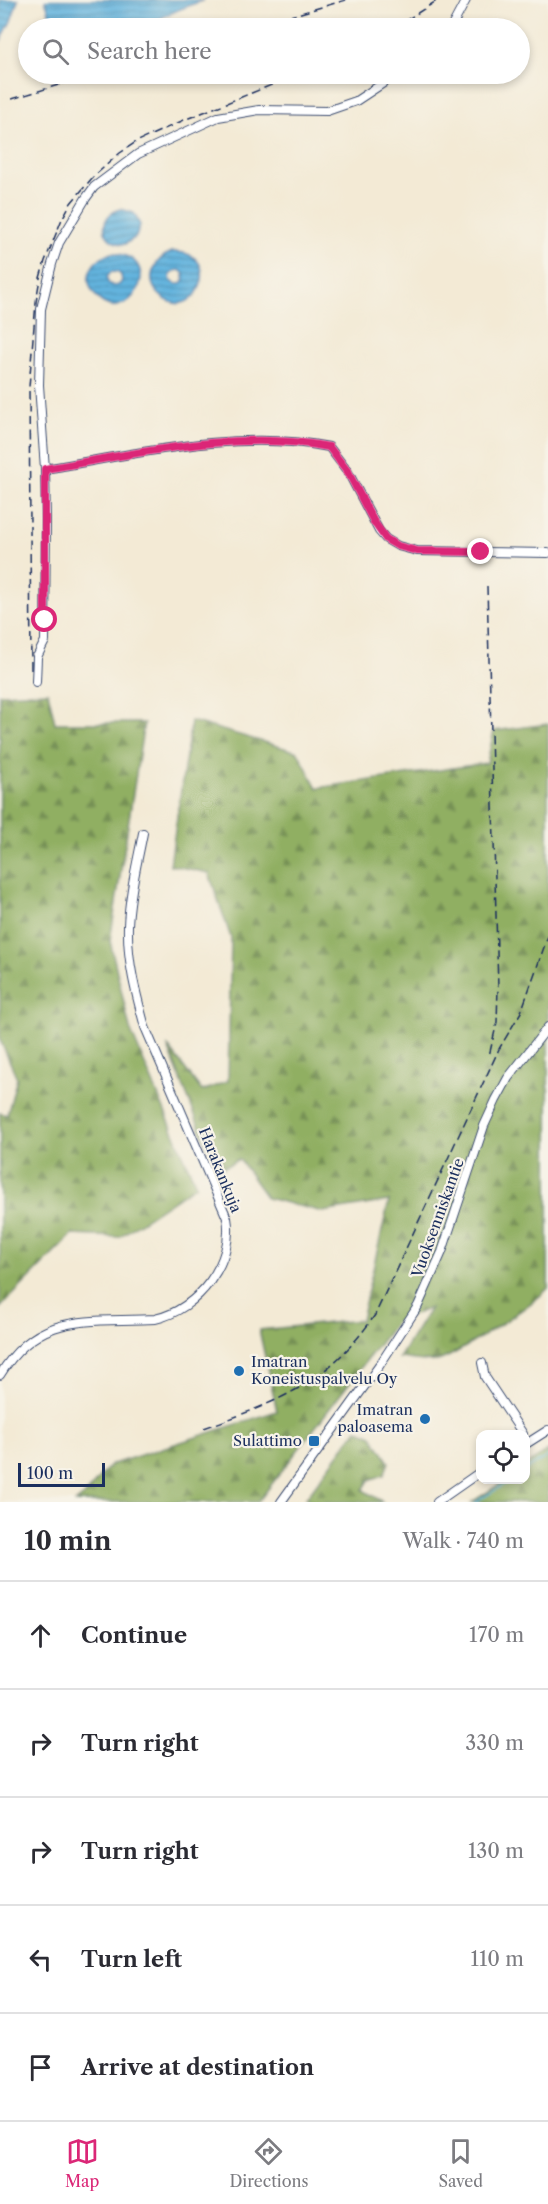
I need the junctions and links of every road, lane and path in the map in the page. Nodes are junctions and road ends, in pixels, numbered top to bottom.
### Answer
1 (466, 0) edge
2 (456, 18) edge
3 (382, 84) edge
4 (45, 469) junction
5 (548, 553) edge
6 (36, 682) dead end
7 (143, 833) dead end
8 (548, 1027) edge
9 (482, 1363) dead end
10 (0, 1375) edge
11 (520, 1430) edge
12 (548, 1430) edge
13 (530, 1440) edge
14 (476, 1475) edge
15 (282, 1502) edge
16 (437, 1502) edge

1 - 2 street
3 - 4 street
4 - 5 street
4 - 6 street
7 - 10 street, Harakankuja
8 - 15 street, Vuoksenniskantie
9 - 11 street
12 - 13 street
14 - 16 street

